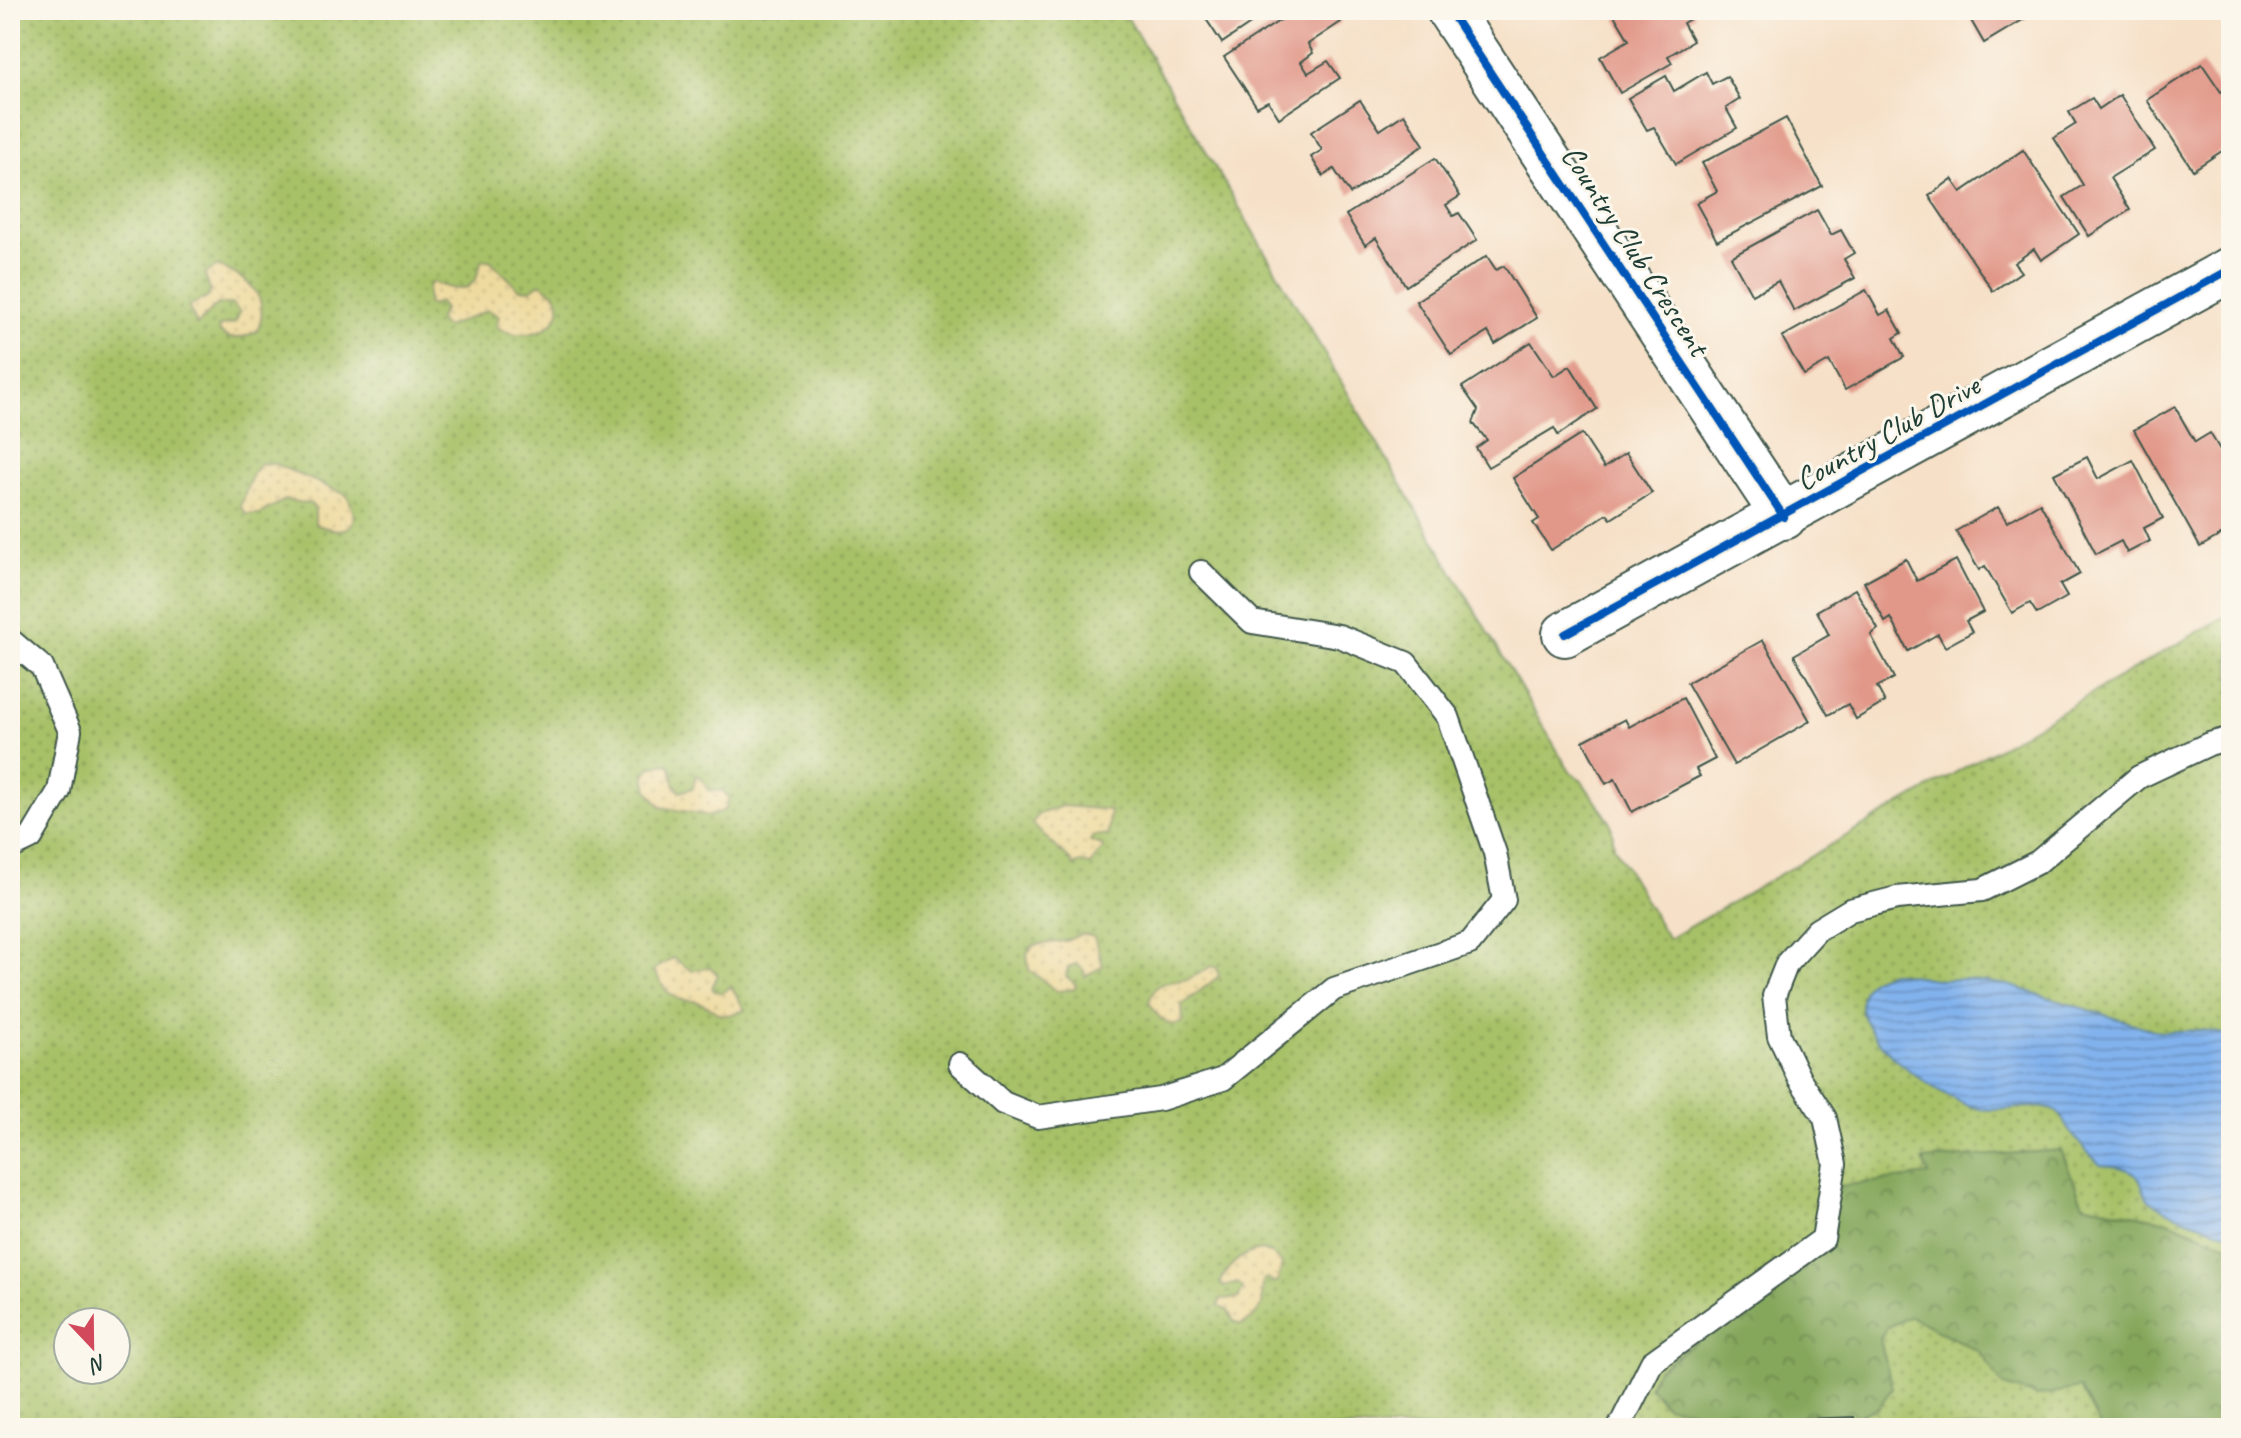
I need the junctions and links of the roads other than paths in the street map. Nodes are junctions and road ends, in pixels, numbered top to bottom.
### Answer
1 (1449, 10) edge
2 (2231, 269) edge
3 (1784, 517) junction
4 (1201, 572) dead end
5 (1565, 634) dead end
6 (10, 640) edge
7 (2231, 738) edge
8 (10, 848) edge
9 (960, 1064) dead end
10 (1619, 1428) edge

1 - 3 street, Country Club Crescent
2 - 3 street, Country Club Drive
3 - 5 street, Country Club Drive
4 - 9 lane
6 - 8 lane
7 - 10 lane

